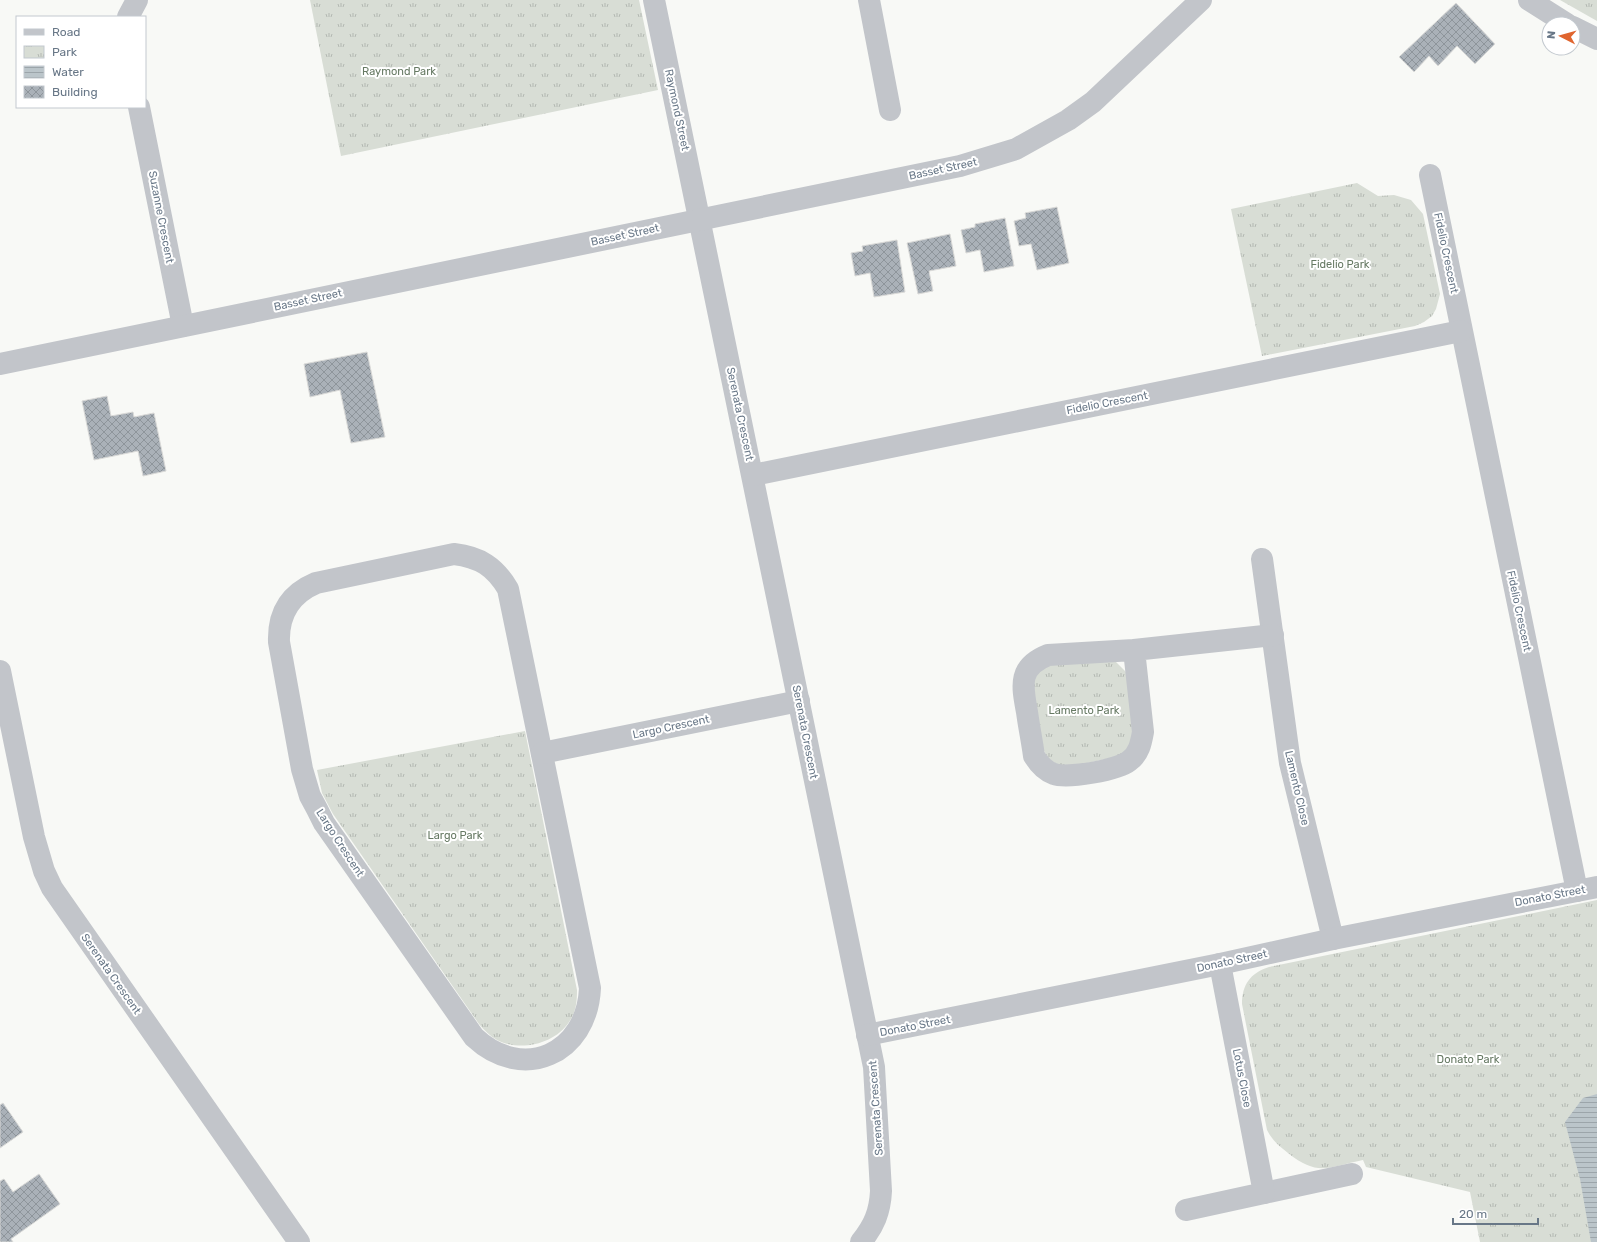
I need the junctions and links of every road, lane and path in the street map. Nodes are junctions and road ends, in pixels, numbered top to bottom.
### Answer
1 (137, 0) edge
2 (654, 0) edge
3 (869, 0) edge
4 (1201, 0) edge
5 (1529, 0) edge
6 (129, 16) edge
7 (1554, 16) edge
8 (1581, 31) edge
9 (1597, 39) edge
10 (139, 108) edge
11 (890, 110) dead end
12 (1430, 175) dead end
13 (701, 219) junction
14 (183, 326) junction
15 (1462, 331) junction
16 (0, 364) edge
17 (753, 475) junction
18 (1262, 559) dead end
19 (1273, 635) junction
20 (1134, 650) junction
21 (0, 671) edge
22 (799, 701) junction
23 (542, 753) junction
24 (1587, 889) edge
25 (1333, 939) junction
26 (1220, 964) junction
27 (867, 1035) junction
28 (1352, 1174) dead end
29 (1264, 1193) junction
30 (1186, 1210) dead end
31 (299, 1242) edge
32 (861, 1242) edge

1 - 6 street
2 - 13 street, Raymond Street
3 - 11 street
4 - 13 street, Basset Street
5 - 7 street
8 - 9 street
10 - 14 street, Suzanne Crescent
12 - 15 street, Fidelio Crescent
13 - 14 street, Basset Street
13 - 17 street, Serenata Crescent
14 - 16 street, Basset Street
15 - 17 street, Fidelio Crescent
15 - 24 street, Fidelio Crescent
17 - 22 street, Serenata Crescent
18 - 19 street, Lamento Close
19 - 20 street
19 - 25 street, Lamento Close
20 - 20 street
21 - 31 street, Serenata Crescent
22 - 23 street, Largo Crescent
22 - 27 street, Serenata Crescent
23 - 23 street, Largo Crescent
24 - 25 street, Donato Street
25 - 26 street, Donato Street
26 - 27 street, Donato Street
26 - 29 street, Lotus Close
27 - 32 street, Serenata Crescent
28 - 29 street
29 - 30 street

